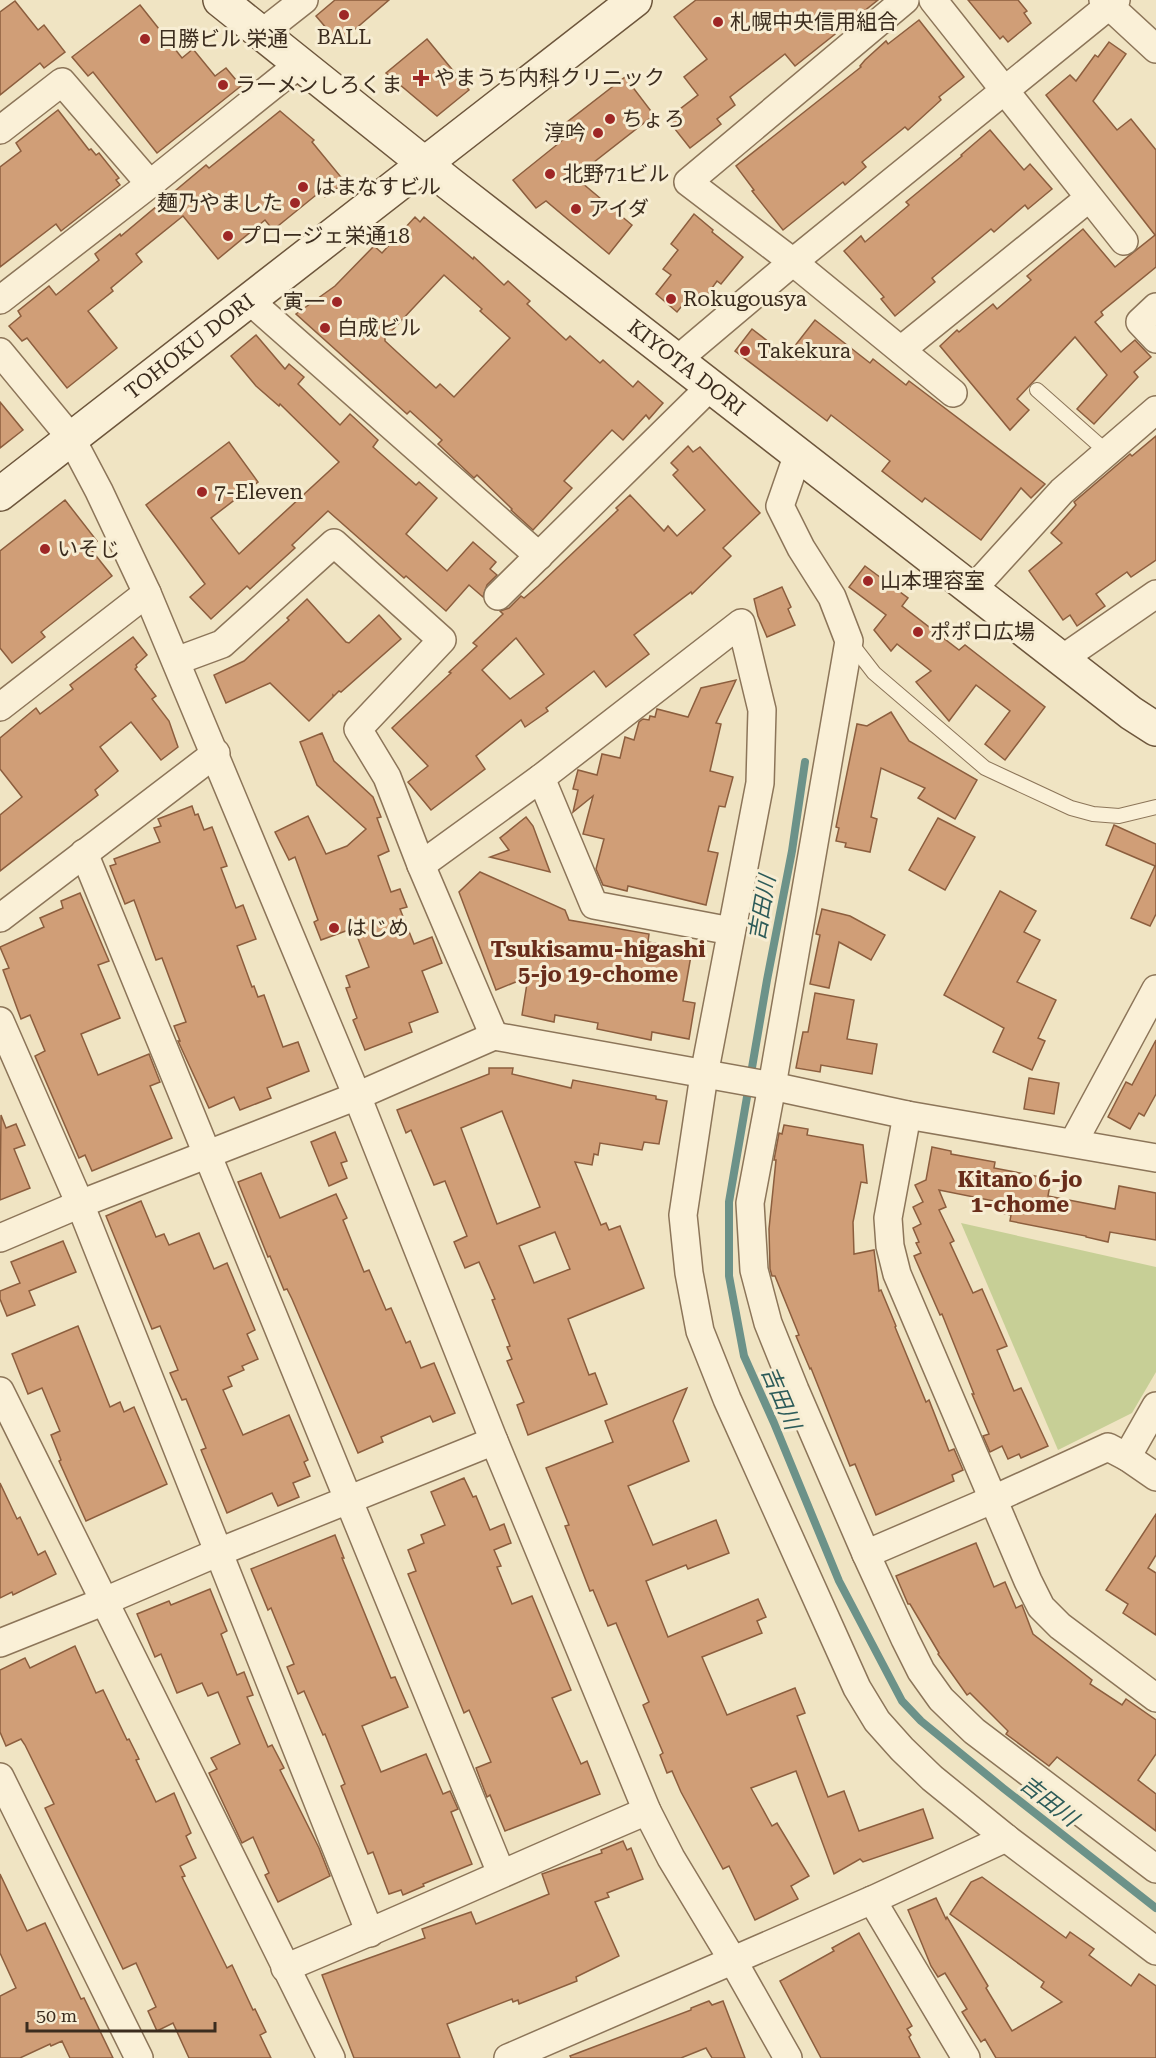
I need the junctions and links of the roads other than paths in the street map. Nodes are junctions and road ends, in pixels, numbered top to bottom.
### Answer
1 (220, 0) edge
2 (304, 0) edge
3 (635, 0) edge
4 (905, 0) edge
5 (933, 0) edge
6 (1109, 2) edge
7 (262, 33) junction
8 (1156, 49) edge
9 (302, 65) junction
10 (1005, 90) junction
11 (0, 130) edge
12 (425, 164) junction
13 (150, 184) junction
14 (1089, 198) junction
15 (1124, 241) dead end
16 (793, 262) junction
17 (0, 300) edge
18 (250, 301) junction
19 (1156, 307) edge
20 (1156, 339) edge
21 (901, 350) junction
22 (0, 351) edge
23 (677, 360) junction
24 (711, 386) junction
25 (1037, 390) dead end
26 (953, 393) dead end
27 (1156, 410) edge
28 (71, 438) junction
29 (1107, 452) junction
30 (798, 454) junction
31 (0, 494) edge
32 (539, 556) junction
33 (972, 590) junction
34 (147, 593) junction
35 (1156, 594) edge
36 (498, 596) dead end
37 (849, 641) junction
38 (1062, 659) junction
39 (176, 661) junction
40 (0, 707) edge
41 (1156, 729) edge
42 (216, 753) junction
43 (541, 778) junction
44 (1156, 807) edge
45 (84, 853) junction
46 (421, 864) junction
47 (0, 918) edge
48 (731, 931) junction
49 (1156, 989) edge
50 (0, 1021) edge
51 (494, 1036) junction
52 (711, 1076) junction
53 (764, 1085) junction
54 (357, 1096) junction
55 (907, 1115) junction
56 (1073, 1143) junction
57 (207, 1155) junction
58 (1156, 1158) edge
59 (80, 1204) junction
60 (0, 1238) edge
61 (0, 1391) edge
62 (1156, 1406) edge
63 (494, 1441) junction
64 (1127, 1457) junction
65 (1156, 1477) edge
66 (994, 1499) junction
67 (350, 1500) junction
68 (219, 1552) junction
69 (866, 1554) junction
70 (105, 1601) junction
71 (0, 1643) edge
72 (1156, 1698) edge
73 (0, 1777) edge
74 (647, 1811) junction
75 (1006, 1838) junction
76 (1156, 1869) edge
77 (501, 1873) junction
78 (872, 1900) junction
79 (370, 1933) junction
80 (1156, 1951) edge
81 (732, 1959) junction
82 (285, 1968) junction
83 (139, 2058) edge
84 (331, 2058) edge
85 (508, 2058) edge
86 (788, 2058) edge
87 (966, 2058) edge

1 - 7 street, KIYOTA DORI
2 - 7 street
3 - 12 street, TOHOKU DORI
4 - 16 street
5 - 10 street
6 - 8 street
6 - 10 street
7 - 9 street, KIYOTA DORI
9 - 12 street, KIYOTA DORI
9 - 13 street
10 - 14 street
10 - 16 street
11 - 13 street
12 - 18 street, TOHOKU DORI
12 - 23 street, KIYOTA DORI
13 - 17 street
14 - 15 street
14 - 21 street
16 - 21 street
16 - 23 street
18 - 28 street, TOHOKU DORI
18 - 32 street
19 - 20 street
21 - 26 street
22 - 28 street
23 - 24 street, KIYOTA DORI
24 - 30 street, KIYOTA DORI
24 - 32 street
25 - 29 lane
27 - 29 street
28 - 31 street, TOHOKU DORI
28 - 34 street
29 - 33 street
30 - 33 street, KIYOTA DORI
30 - 37 street
32 - 36 street
33 - 38 street, KIYOTA DORI
34 - 39 street
34 - 40 street
35 - 38 street
37 - 44 lane
37 - 53 street
38 - 41 street, KIYOTA DORI
39 - 42 street
39 - 46 street
42 - 45 street
42 - 54 street
43 - 46 street
43 - 48 street
43 - 48 street
45 - 47 street
45 - 57 street
46 - 51 street
48 - 52 street
49 - 56 street
50 - 59 street
51 - 52 street
51 - 54 street
52 - 53 street
52 - 75 street
53 - 55 street
53 - 69 street
54 - 57 street
54 - 63 street
55 - 56 street
55 - 66 street
56 - 58 street
57 - 59 street
57 - 67 street
59 - 60 street
59 - 68 street
61 - 70 street
62 - 64 street
63 - 67 street
63 - 74 street
64 - 65 street
64 - 66 street
66 - 69 street
66 - 72 street
67 - 68 street
67 - 77 street
68 - 70 street
68 - 79 street
69 - 76 street
70 - 71 street
70 - 82 street
73 - 83 street
74 - 77 street
74 - 81 street
75 - 78 street
75 - 80 street
77 - 79 street
78 - 81 street
78 - 87 street
79 - 82 street
81 - 85 street
81 - 86 street
82 - 84 street

